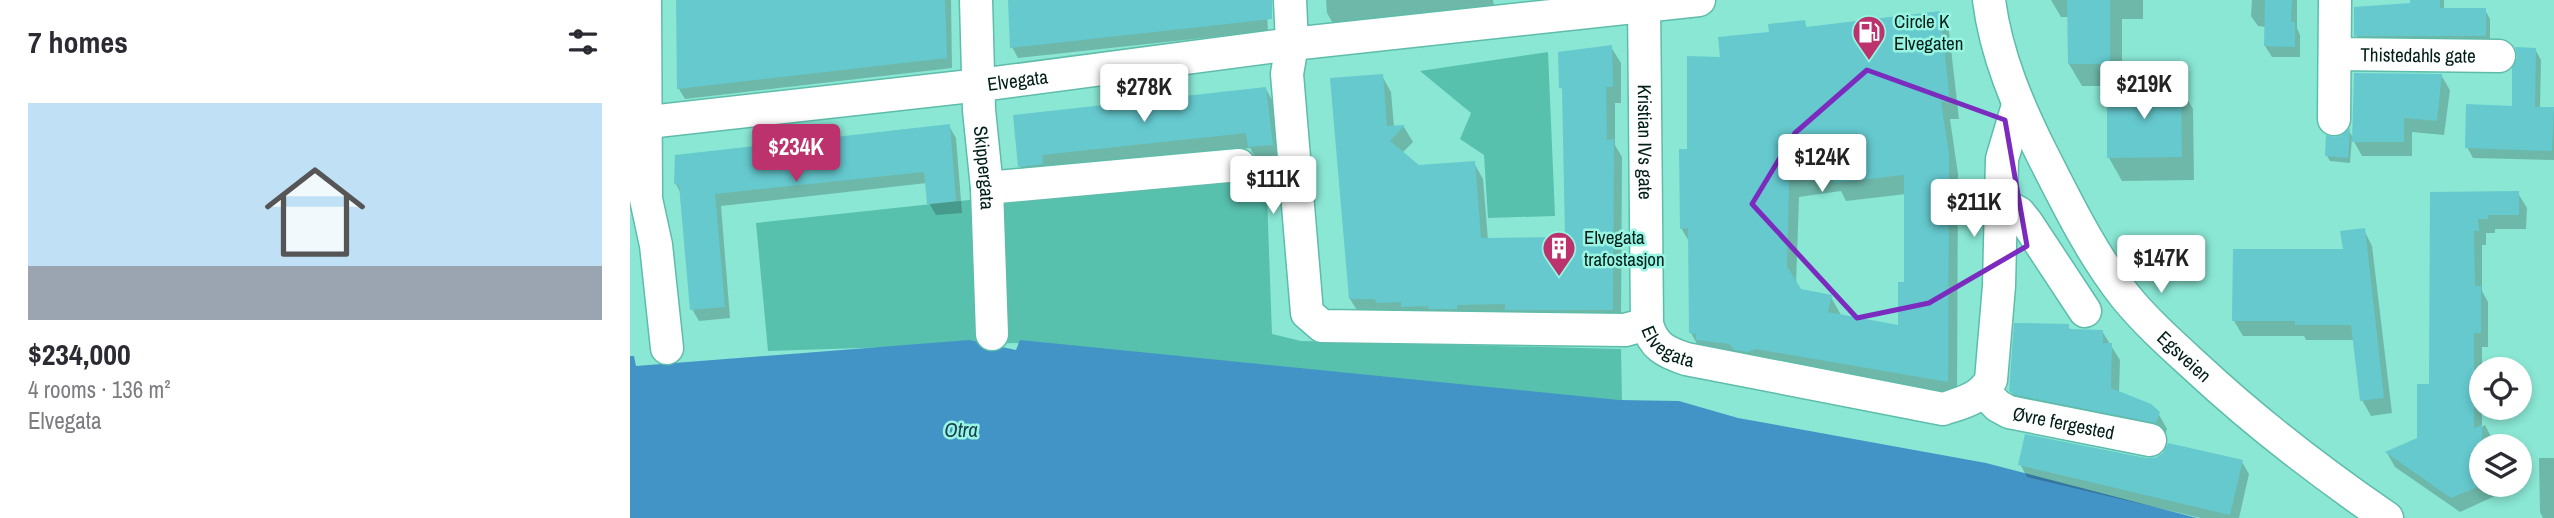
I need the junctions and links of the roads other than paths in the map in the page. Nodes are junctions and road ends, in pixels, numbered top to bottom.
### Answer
1 (645, 0) edge
2 (976, 0) edge
3 (1290, 0) edge
4 (1699, 0) edge
5 (2335, 0) edge
6 (1644, 4) edge
7 (1991, 13) edge
8 (2336, 54) junction
9 (2499, 56) dead end
10 (1290, 59) junction
11 (980, 85) junction
12 (2018, 105) junction
13 (2334, 119) dead end
14 (637, 123) edge
15 (1239, 165) dead end
16 (988, 188) junction
17 (2001, 203) junction
18 (643, 247) edge
19 (2085, 311) dead end
20 (1647, 324) junction
21 (992, 334) dead end
22 (667, 348) dead end
23 (1984, 392) junction
24 (2150, 440) dead end
25 (2387, 518) edge

1 - 14 street
2 - 11 street, Skippergata
3 - 10 street
4 - 6 street, Elvegata
5 - 8 street, Thistedahls gate
6 - 10 street, Elvegata
6 - 20 street, Kristian IVs gate
7 - 12 street, Egsveien
8 - 9 street, Thistedahls gate
8 - 13 street, Thistedahls gate
10 - 11 street, Elvegata
10 - 20 street, Elvegata
11 - 14 street, Elvegata
11 - 16 street, Skippergata
12 - 17 street
12 - 25 street, Egsveien
14 - 18 street
15 - 16 street
16 - 21 street, Skippergata
17 - 19 street
17 - 23 street
18 - 22 street
20 - 23 street, Elvegata
23 - 24 street, Øvre fergested

